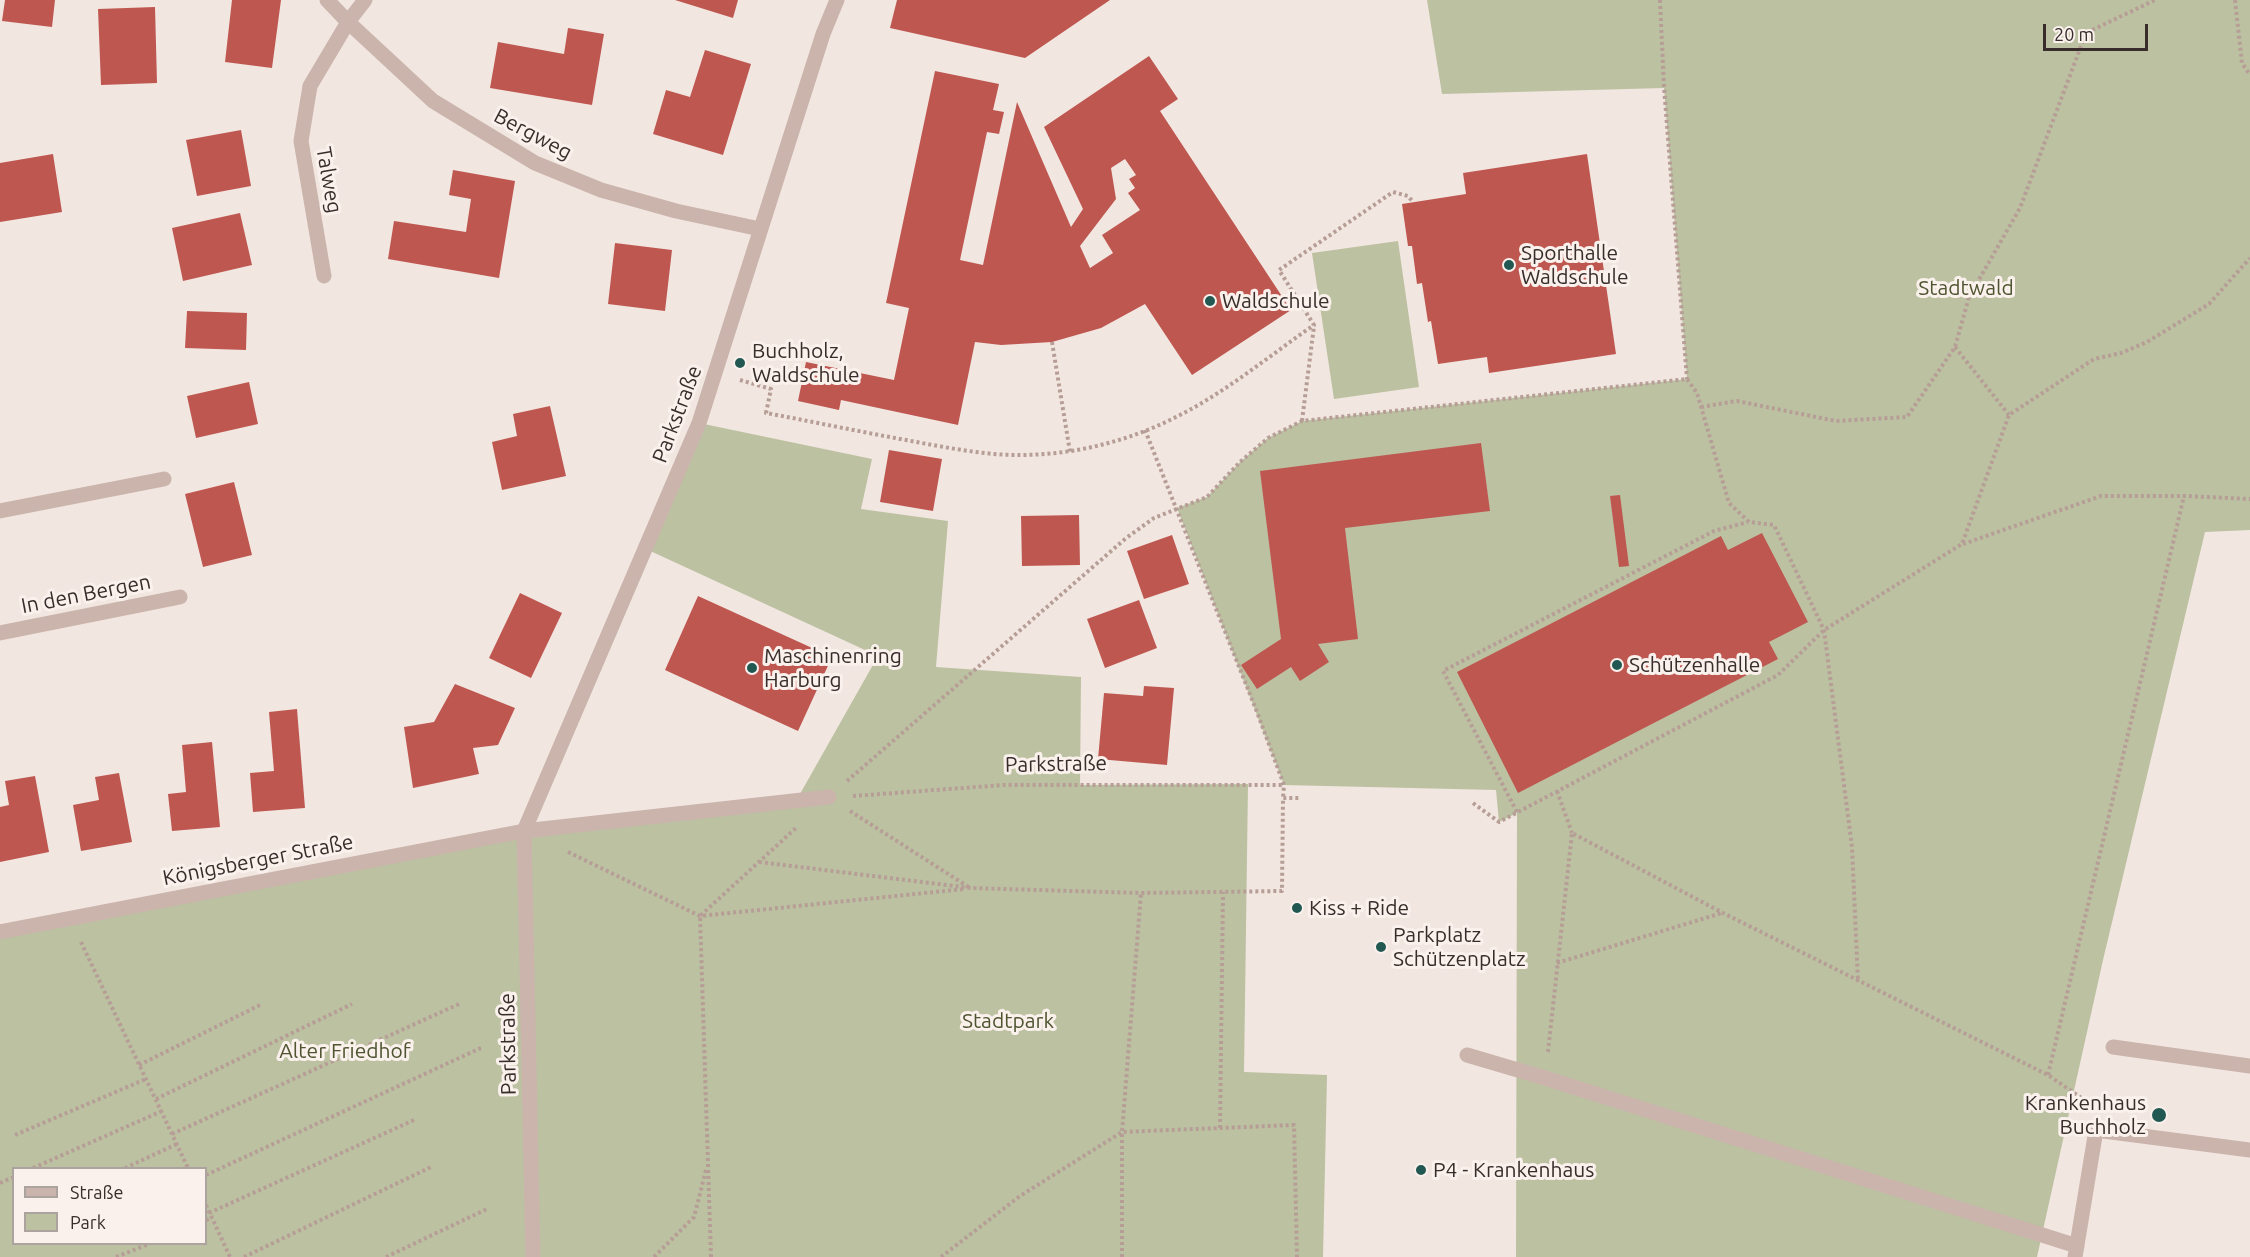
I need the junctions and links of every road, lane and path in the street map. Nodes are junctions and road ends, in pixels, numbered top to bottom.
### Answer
1 (327, 0) edge
2 (365, 0) edge
3 (837, 0) edge
4 (1660, 0) edge
5 (2155, 0) edge
6 (2235, 0) edge
7 (348, 22) junction
8 (2250, 75) edge
9 (1413, 202) dead end
10 (760, 229) junction
11 (2250, 258) edge
12 (324, 276) dead end
13 (1314, 326) junction
14 (1052, 342) dead end
15 (1955, 347) junction
16 (716, 374) junction
17 (1687, 380) junction
18 (1701, 407) junction
19 (2009, 415) junction
20 (1302, 421) junction
21 (1145, 430) junction
22 (1070, 452) junction
23 (164, 480) dead end
24 (2184, 496) junction
25 (2250, 499) edge
26 (1177, 508) junction
27 (0, 511) edge
28 (1749, 522) junction
29 (1962, 544) junction
30 (180, 597) dead end
31 (1824, 630) junction
32 (0, 633) edge
33 (1284, 784) junction
34 (1557, 792) junction
35 (829, 797) junction
36 (1283, 798) junction
37 (1299, 798) dead end
38 (1473, 803) dead end
39 (1517, 812) junction
40 (524, 831) junction
41 (1572, 833) junction
42 (566, 851) dead end
43 (759, 862) junction
44 (971, 888) junction
45 (1223, 892) junction
46 (1141, 893) junction
47 (1723, 913) junction
48 (700, 916) junction
49 (70, 917) junction
50 (0, 932) edge
51 (1557, 963) junction
52 (1858, 982) junction
53 (352, 1004) dead end
54 (459, 1004) dead end
55 (260, 1005) dead end
56 (483, 1047) dead end
57 (2113, 1047) dead end
58 (1467, 1055) dead end
59 (139, 1065) junction
60 (2250, 1066) edge
61 (2048, 1075) junction
62 (1545, 1078) junction
63 (146, 1079) junction
64 (156, 1099) junction
65 (162, 1111) junction
66 (414, 1120) dead end
67 (1220, 1128) junction
68 (2096, 1130) junction
69 (1122, 1132) junction
70 (172, 1134) junction
71 (15, 1135) dead end
72 (177, 1144) junction
73 (2250, 1150) edge
74 (708, 1163) junction
75 (35, 1167) edge
76 (127, 1167) edge
77 (188, 1167) edge
78 (431, 1167) dead end
79 (207, 1175) edge
80 (207, 1208) edge
81 (489, 1208) dead end
82 (210, 1215) junction
83 (207, 1219) edge
84 (146, 1245) edge
85 (2076, 1252) edge
86 (116, 1257) edge
87 (230, 1257) edge
88 (244, 1257) edge
89 (386, 1257) edge
90 (533, 1257) edge
91 (654, 1257) edge
92 (711, 1257) edge
93 (941, 1257) edge
94 (1122, 1257) edge
95 (1297, 1257) edge

1 - 7 street, Bergweg
2 - 7 street, Talweg
3 - 10 street, Parkstraße
4 - 17 path
5 - 15 path
6 - 8 path
7 - 10 street, Bergweg
7 - 12 street, Talweg
9 - 13 path
10 - 16 street, Parkstraße
11 - 19 path
13 - 20 path
13 - 21 path
14 - 22 path
15 - 18 path
15 - 19 path
16 - 22 path
16 - 40 street, Parkstraße
17 - 18 path
17 - 20 path
18 - 28 path
19 - 29 path
20 - 26 path
21 - 22 path
21 - 26 path
23 - 27 street
24 - 25 path
24 - 29 path
24 - 61 path
26 - 33 path
26 - 35 path
28 - 31 path
28 - 39 path
29 - 31 path
30 - 32 street, In den Bergen
31 - 34 path
31 - 52 path
33 - 35 path, Parkstraße
33 - 36 path
34 - 39 path
34 - 41 path
35 - 40 street
35 - 43 path
35 - 44 path
36 - 37 path
36 - 45 path
38 - 39 path
40 - 49 street, Königsberger Straße
40 - 90 street, Parkstraße
41 - 47 path
41 - 51 path
42 - 48 path
43 - 44 path
43 - 48 path
44 - 46 path
44 - 48 path
45 - 46 path
45 - 67 path
46 - 69 path
47 - 51 path
47 - 52 path
48 - 74 path
49 - 50 street, Königsberger Straße
49 - 59 path
51 - 62 path
52 - 61 path
53 - 64 path
54 - 70 path
55 - 59 path
56 - 79 path
57 - 60 street
58 - 62 street
59 - 63 path
61 - 68 path
62 - 85 street
63 - 64 path
63 - 71 path
64 - 65 path
65 - 70 path
65 - 75 path
66 - 82 path
67 - 69 path
67 - 95 path
68 - 73 street
68 - 85 street
69 - 93 path
69 - 94 path
70 - 72 path
72 - 76 path
72 - 77 path
74 - 91 path
74 - 92 path
78 - 88 path
80 - 82 path
81 - 89 path
82 - 83 path
82 - 87 path
84 - 86 path

